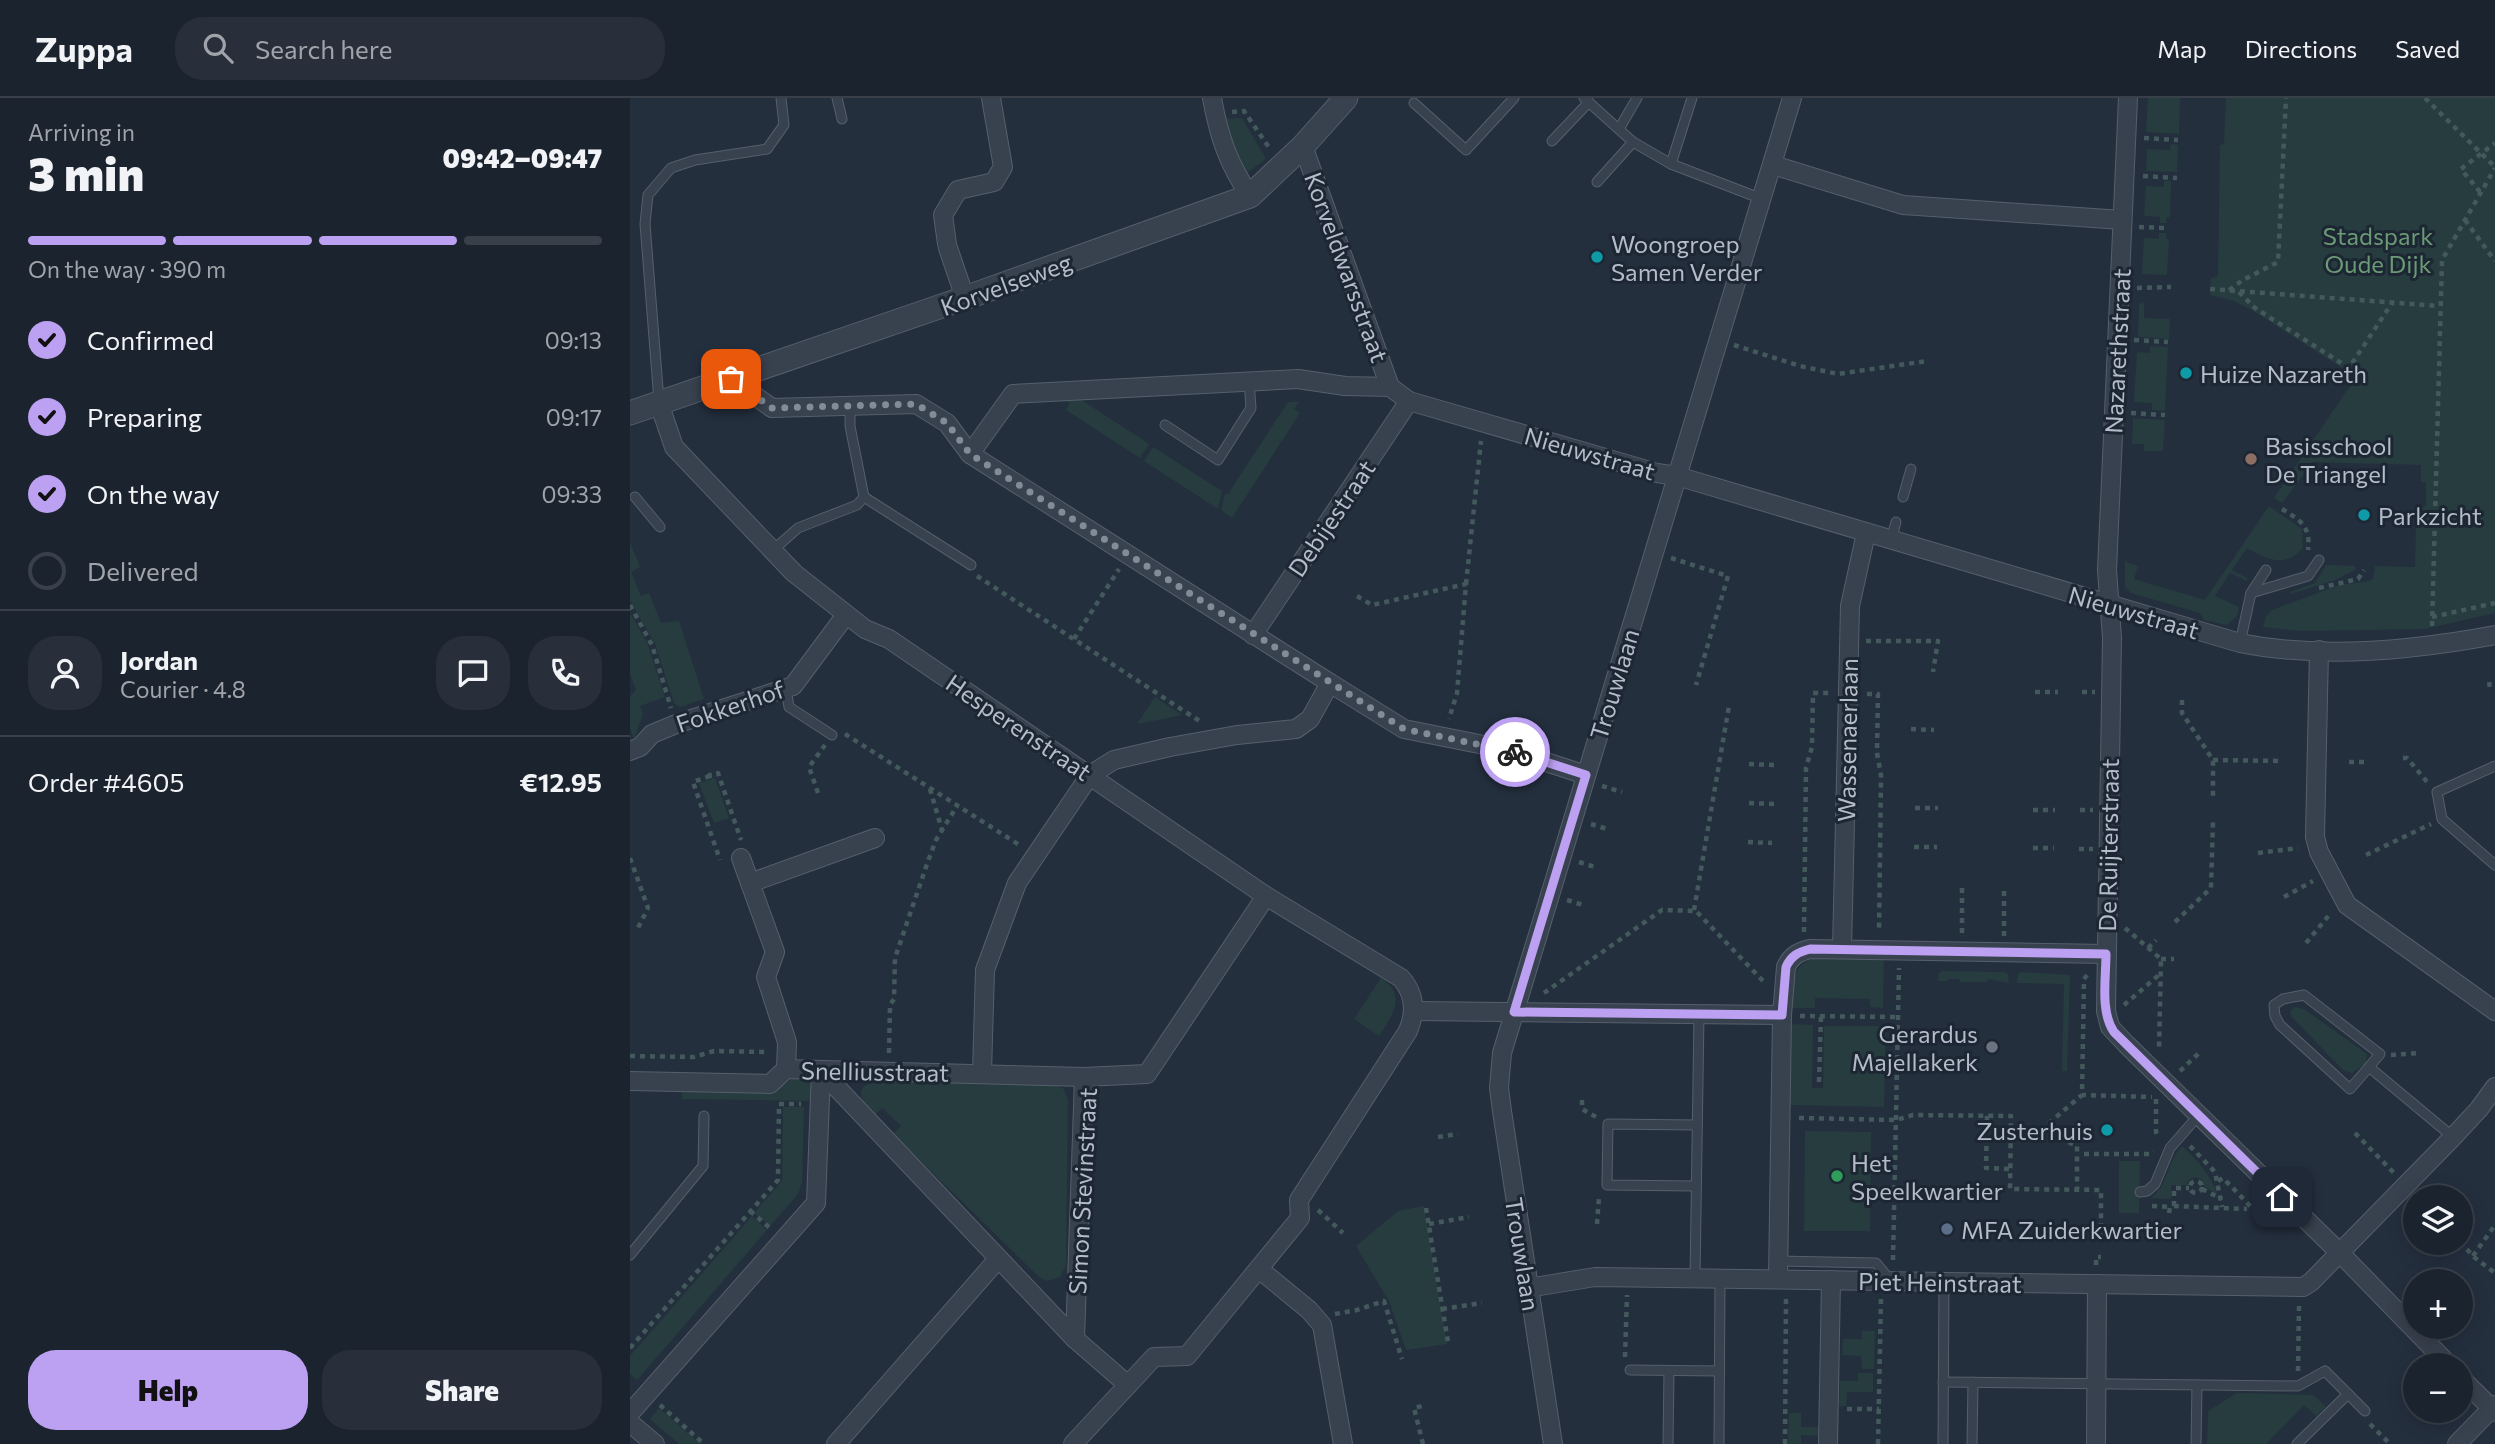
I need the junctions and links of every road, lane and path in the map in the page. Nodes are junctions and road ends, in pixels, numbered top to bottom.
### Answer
1 (781, 98) edge
2 (837, 98) edge
3 (991, 98) edge
4 (1346, 98) edge
5 (1514, 98) edge
6 (1637, 98) edge
7 (1692, 98) edge
8 (1792, 98) edge
9 (2128, 98) edge
10 (2286, 98) edge
11 (2425, 98) edge
12 (1587, 100) edge
13 (1414, 103) dead end
14 (1213, 106) edge
15 (842, 119) dead end
16 (1619, 129) junction
17 (2126, 137) junction
18 (2178, 140) dead end
19 (1552, 141) dead end
20 (1633, 142) junction
21 (2495, 143) edge
22 (1303, 146) junction
23 (2480, 153) junction
24 (1671, 164) junction
25 (1773, 165) junction
26 (1283, 167) junction
27 (2495, 168) edge
28 (2124, 175) junction
29 (2177, 178) dead end
30 (1597, 182) dead end
31 (2480, 192) junction
32 (1250, 196) junction
33 (1762, 199) junction
34 (2464, 219) junction
35 (2122, 220) junction
36 (2160, 228) dead end
37 (2166, 228) dead end
38 (2495, 261) edge
39 (2171, 288) dead end
40 (2210, 289) dead end
41 (2119, 291) junction
42 (2228, 291) junction
43 (2239, 292) junction
44 (965, 299) junction
45 (2392, 303) junction
46 (2440, 306) junction
47 (1720, 340) junction
48 (2117, 340) junction
49 (2168, 342) dead end
50 (1927, 360) dead end
51 (731, 379) junction
52 (1249, 381) junction
53 (1390, 387) junction
54 (1409, 401) junction
55 (659, 403) junction
56 (850, 405) junction
57 (631, 409) edge
58 (2114, 412) junction
59 (2165, 415) dead end
60 (1484, 423) junction
61 (1165, 425) dead end
62 (970, 454) junction
63 (1911, 469) dead end
64 (1677, 476) junction
65 (864, 497) junction
66 (1903, 497) dead end
67 (641, 500) dead end
68 (2282, 509) dead end
69 (1896, 522) dead end
70 (660, 527) dead end
71 (1866, 533) junction
72 (1891, 540) junction
73 (772, 551) junction
74 (1654, 553) junction
75 (1129, 555) junction
76 (2305, 557) dead end
77 (2319, 560) dead end
78 (971, 565) joint
79 (2266, 570) dead end
80 (2364, 570) dead end
81 (1466, 584) junction
82 (2314, 589) dead end
83 (2251, 593) junction
84 (1357, 596) dead end
85 (2495, 603) edge
86 (2110, 604) junction
87 (630, 605) edge
88 (845, 616) junction
89 (2432, 617) junction
90 (1253, 635) junction
91 (2495, 635) edge
92 (1074, 639) junction
93 (1849, 640) junction
94 (2240, 643) junction
95 (2431, 645) junction
96 (2319, 650) junction
97 (1933, 672) dead end
98 (1330, 683) junction
99 (1696, 685) dead end
100 (786, 689) junction
101 (2035, 692) dead end
102 (2058, 692) dead end
103 (2182, 700) dead end
104 (1729, 706) dead end
105 (676, 724) junction
106 (1878, 729) dead end
107 (1885, 729) dead end
108 (1911, 729) dead end
109 (1934, 730) dead end
110 (832, 735) junction
111 (1444, 736) junction
112 (1205, 740) junction
113 (630, 751) edge
114 (2403, 758) dead end
115 (2213, 760) junction
116 (2283, 761) dead end
117 (2349, 762) dead end
118 (2364, 762) dead end
119 (1749, 764) dead end
120 (1775, 765) dead end
121 (1800, 765) dead end
122 (1807, 765) dead end
123 (2495, 766) edge
124 (1090, 775) junction
125 (1586, 775) junction
126 (929, 788) junction
127 (2437, 792) junction
128 (818, 793) dead end
129 (2213, 797) dead end
130 (1749, 803) dead end
131 (1774, 804) dead end
132 (1798, 804) dead end
133 (1806, 804) dead end
134 (957, 806) junction
135 (1881, 807) dead end
136 (1890, 807) dead end
137 (1915, 808) dead end
138 (1938, 808) dead end
139 (2033, 810) dead end
140 (2055, 810) dead end
141 (2442, 819) junction
142 (2213, 821) dead end
143 (942, 830) junction
144 (875, 838) dead end
145 (1748, 842) dead end
146 (1772, 843) dead end
147 (1797, 843) dead end
148 (1805, 843) dead end
149 (1880, 846) dead end
150 (1889, 846) dead end
151 (2316, 846) junction
152 (1914, 847) dead end
153 (1937, 847) dead end
154 (2033, 848) dead end
155 (2054, 848) dead end
156 (2258, 853) dead end
157 (1035, 855) junction
158 (2366, 855) dead end
159 (630, 858) edge
160 (741, 858) junction
161 (2495, 865) edge
162 (2330, 874) junction
163 (750, 883) junction
164 (2004, 887) dead end
165 (1962, 888) dead end
166 (1266, 896) junction
167 (2284, 897) dead end
168 (2343, 898) junction
169 (1694, 910) junction
170 (2107, 913) junction
171 (2175, 922) dead end
172 (637, 930) dead end
173 (2156, 940) dead end
174 (2306, 943) dead end
175 (2148, 948) junction
176 (1842, 949) junction
177 (1899, 950) junction
178 (1962, 951) junction
179 (2004, 952) junction
180 (2106, 954) junction
181 (2161, 959) junction
182 (2174, 959) dead end
183 (2161, 974) junction
184 (1782, 1008) junction
185 (1413, 1011) junction
186 (2495, 1011) edge
187 (1514, 1012) junction
188 (1699, 1014) junction
189 (1821, 1016) junction
190 (1899, 1017) junction
191 (2107, 1018) junction
192 (2199, 1053) dead end
193 (2380, 1054) junction
194 (2418, 1054) dead end
195 (630, 1056) edge
196 (786, 1061) junction
197 (2369, 1067) junction
198 (821, 1071) junction
199 (888, 1072) junction
200 (982, 1073) junction
201 (1083, 1077) junction
202 (2163, 1080) junction
203 (630, 1081) edge
204 (1819, 1082) dead end
205 (2495, 1087) edge
206 (2082, 1095) junction
207 (1582, 1100) dead end
208 (779, 1104) dead end
209 (704, 1116) dead end
210 (1987, 1116) junction
211 (2198, 1116) junction
212 (1780, 1117) junction
213 (1896, 1120) junction
214 (1608, 1124) junction
215 (1697, 1125) junction
216 (2011, 1130) junction
217 (2041, 1130) junction
218 (1458, 1133) dead end
219 (2355, 1133) dead end
220 (1438, 1137) dead end
221 (2454, 1137) junction
222 (2161, 1142) dead end
223 (2010, 1169) junction
224 (2218, 1181) dead end
225 (1607, 1185) junction
226 (2404, 1185) joint
227 (1696, 1186) junction
228 (2403, 1186) edge
229 (2189, 1188) junction
230 (2077, 1189) junction
231 (2202, 1189) junction
232 (2140, 1192) dead end
233 (1303, 1195) junction
234 (2222, 1199) dead end
235 (2151, 1206) dead end
236 (1426, 1208) dead end
237 (2171, 1209) junction
238 (2247, 1209) dead end
239 (750, 1211) junction
240 (2259, 1215) dead end
241 (1469, 1217) dead end
242 (1429, 1224) junction
243 (1597, 1224) dead end
244 (2495, 1225) edge
245 (1343, 1233) dead end
246 (782, 1239) junction
247 (2101, 1242) dead end
248 (2339, 1252) junction
249 (2101, 1253) dead end
250 (630, 1255) edge
251 (2473, 1255) joint
252 (998, 1259) junction
253 (1778, 1261) junction
254 (2101, 1264) dead end
255 (1259, 1269) junction
256 (2495, 1273) edge
257 (1627, 1278) junction
258 (1695, 1278) junction
259 (1720, 1279) junction
260 (1782, 1279) junction
261 (1831, 1280) junction
262 (1887, 1282) junction
263 (1944, 1283) junction
264 (2097, 1284) junction
265 (2299, 1287) junction
266 (1528, 1288) junction
267 (1482, 1303) dead end
268 (1442, 1309) junction
269 (1316, 1317) junction
270 (1075, 1339) junction
271 (1448, 1342) dead end
272 (630, 1348) edge
273 (2437, 1353) edge
274 (1402, 1359) dead end
275 (1630, 1370) joint
276 (1669, 1370) junction
277 (1719, 1371) junction
278 (1943, 1381) junction
279 (1973, 1382) junction
280 (2096, 1383) junction
281 (1128, 1385) junction
282 (2197, 1385) junction
283 (2298, 1386) junction
284 (2473, 1389) edge
285 (647, 1393) junction
286 (2348, 1394) junction
287 (1426, 1405) dead end
288 (1829, 1408) junction
289 (1879, 1409) junction
290 (2494, 1409) edge
291 (2365, 1411) joint
292 (630, 1413) edge
293 (630, 1423) edge
294 (655, 1444) edge
295 (704, 1444) edge
296 (836, 1444) edge
297 (1073, 1444) edge
298 (1343, 1444) edge
299 (1423, 1444) edge
300 (1553, 1444) edge
301 (1668, 1444) edge
302 (1719, 1444) edge
303 (1785, 1444) edge
304 (1828, 1444) edge
305 (1878, 1444) edge
306 (1943, 1444) edge
307 (1972, 1444) edge
308 (2096, 1444) edge
309 (2196, 1444) edge
310 (2297, 1444) edge
311 (2390, 1444) edge
312 (2457, 1444) edge

1 - 55 lane
2 - 15 lane
3 - 44 street
4 - 22 street, Korvelseweg
5 - 13 lane
6 - 16 lane
7 - 24 lane
8 - 25 street, Trouwlaan
9 - 17 street, Nazarethstraat
10 - 42 path
11 - 23 path
12 - 16 lane
12 - 19 lane
14 - 26 path
14 - 32 street
16 - 20 lane
17 - 18 path
17 - 28 street, Nazarethstraat
20 - 24 lane
20 - 30 lane
21 - 23 path
22 - 26 street, Korvelseweg
22 - 53 street, Korveldwarsstraat
23 - 27 path
23 - 31 path
24 - 33 lane
25 - 33 street, Trouwlaan
25 - 35 street
26 - 32 street, Korvelseweg
27 - 31 path
28 - 29 path
28 - 35 street, Nazarethstraat
31 - 34 path
32 - 44 street, Korvelseweg
33 - 47 street, Trouwlaan
34 - 38 path
34 - 46 path
35 - 41 street, Nazarethstraat
36 - 37 path
39 - 41 path
40 - 42 path
41 - 48 street, Nazarethstraat
42 - 43 path
43 - 45 path
43 - 45 path
44 - 51 street, Korvelseweg
45 - 46 path
46 - 89 path
47 - 50 path
47 - 64 street, Trouwlaan
48 - 49 path
48 - 58 street, Nazarethstraat
51 - 55 street, Korvelseweg
51 - 56 street
52 - 53 street
52 - 61 lane
52 - 62 street
53 - 54 street, Nieuwstraat
54 - 60 street, Nieuwstraat
54 - 90 street, Debijestraat
55 - 57 street, Korvelseweg
55 - 73 street, Hesperenstraat
56 - 62 street
56 - 65 lane
58 - 59 path
58 - 86 street, Nazarethstraat
60 - 64 street, Nieuwstraat
60 - 81 path
62 - 75 street
63 - 66 lane
64 - 71 street, Nieuwstraat
64 - 74 street, Trouwlaan
65 - 73 lane
65 - 78 lane
67 - 70 lane
68 - 76 path
69 - 72 lane
71 - 72 street, Nieuwstraat
71 - 93 street, Wassenaerlaan
72 - 86 street, Nieuwstraat
73 - 88 street, Hesperenstraat
74 - 99 path
74 - 125 street, Trouwlaan
75 - 90 street
75 - 92 path
77 - 83 lane
78 - 92 path
79 - 83 lane
80 - 82 path
81 - 84 path
81 - 111 path
83 - 94 lane
85 - 89 path
86 - 94 street, Nieuwstraat
86 - 170 street, De Ruijterstraat
87 - 105 path
88 - 100 street, Fokkerhof
88 - 124 street, Hesperenstraat
89 - 95 path
90 - 98 street
91 - 95 street, Nieuwstraat
92 - 112 path
93 - 97 path
93 - 176 street, Wassenaerlaan
94 - 96 street, Nieuwstraat
95 - 96 street, Nieuwstraat
96 - 151 street
98 - 111 street
98 - 112 street
100 - 105 street, Fokkerhof
100 - 110 lane
101 - 102 path
103 - 115 path
104 - 169 path
105 - 113 street, Fokkerhof
106 - 107 path
108 - 109 path
110 - 126 path
110 - 128 path
111 - 125 street
112 - 124 street
114 - 127 path
115 - 116 path
115 - 129 path
117 - 118 path
119 - 120 path
121 - 122 path
123 - 127 lane
124 - 157 street
124 - 166 street, Hesperenstraat
125 - 187 street, Trouwlaan
126 - 134 path
126 - 143 path
127 - 141 lane
130 - 131 path
132 - 133 path
134 - 143 path
134 - 157 path
135 - 136 path
137 - 138 path
139 - 140 path
141 - 158 path
141 - 161 lane
142 - 171 path
143 - 199 path
144 - 163 street
145 - 146 path
147 - 148 path
149 - 150 path
151 - 156 path
151 - 162 street
152 - 153 path
154 - 155 path
157 - 200 street
159 - 172 path
160 - 160 path
160 - 163 street
162 - 167 path
162 - 168 street
163 - 196 street
164 - 179 path
165 - 178 path
166 - 185 street, Hesperenstraat
166 - 201 street, Simon Stevinstraat
168 - 174 path
168 - 186 street
169 - 184 path
169 - 187 path
170 - 175 path
170 - 180 street, De Ruijterstraat
173 - 175 path
175 - 181 path
176 - 177 street
176 - 184 street
177 - 178 street
177 - 190 path
178 - 179 street
179 - 180 street
180 - 191 street, De Ruijterstraat
180 - 206 path
181 - 182 path
181 - 183 path
183 - 191 path
183 - 202 path
184 - 188 street
184 - 189 path
184 - 212 street
185 - 187 street
185 - 233 street
187 - 188 street
187 - 266 street, Trouwlaan
188 - 215 lane
189 - 190 path
189 - 204 path
190 - 213 path
191 - 202 street
192 - 202 path
193 - 194 path
193 - 197 lane
193 - 197 lane
195 - 196 path
196 - 198 street, Snelliusstraat
196 - 203 street, Snelliusstraat
197 - 221 lane
198 - 199 street, Snelliusstraat
198 - 246 street
198 - 252 street
199 - 200 street, Snelliusstraat
200 - 201 street, Snelliusstraat
201 - 270 street, Simon Stevinstraat
202 - 211 street
205 - 221 street
206 - 217 path
206 - 222 path
207 - 214 path
208 - 239 path
209 - 250 lane
210 - 213 path
210 - 216 path
210 - 223 path
211 - 232 lane
211 - 248 street
212 - 213 path
212 - 253 street
213 - 262 path
214 - 215 lane
214 - 225 lane
215 - 227 lane
216 - 217 path
216 - 223 path
217 - 230 path
218 - 220 path
219 - 226 path
221 - 226 street
223 - 230 path
224 - 240 path
225 - 227 lane
225 - 243 path
227 - 258 lane
228 - 248 street
229 - 231 path
229 - 231 path
229 - 237 path
230 - 247 path
231 - 234 path
233 - 245 path
233 - 255 street
235 - 237 path
236 - 242 path
237 - 238 path
239 - 246 path
239 - 272 path
241 - 242 path
242 - 268 path
244 - 251 path
246 - 285 street
248 - 265 street
248 - 273 street
249 - 254 path
251 - 256 path
252 - 270 street
252 - 296 street
253 - 260 street
253 - 262 lane
255 - 269 street
255 - 281 street
257 - 258 street, Piet Heinstraat
257 - 266 street, Piet Heinstraat
257 - 275 path
258 - 259 street, Piet Heinstraat
259 - 260 street, Piet Heinstraat
259 - 277 lane
260 - 261 street, Piet Heinstraat
260 - 303 path
261 - 262 street, Piet Heinstraat
261 - 288 street
262 - 263 street, Piet Heinstraat
262 - 289 path
263 - 264 street, Piet Heinstraat
263 - 278 lane
264 - 265 street, Piet Heinstraat
264 - 280 street
265 - 283 path
266 - 300 street, Trouwlaan
267 - 268 path
268 - 271 path
269 - 274 path
269 - 298 street
270 - 281 street
275 - 276 lane
276 - 277 lane
276 - 301 lane
277 - 302 lane
278 - 279 lane
278 - 306 lane
279 - 280 lane
279 - 307 lane
280 - 282 lane
280 - 308 street
281 - 297 street
282 - 283 lane
282 - 309 lane
283 - 286 lane
284 - 290 street
285 - 292 street
285 - 295 path
286 - 291 lane
286 - 310 lane
287 - 299 path
288 - 289 path
288 - 304 street
289 - 305 path
290 - 312 street
291 - 311 path
293 - 294 street

